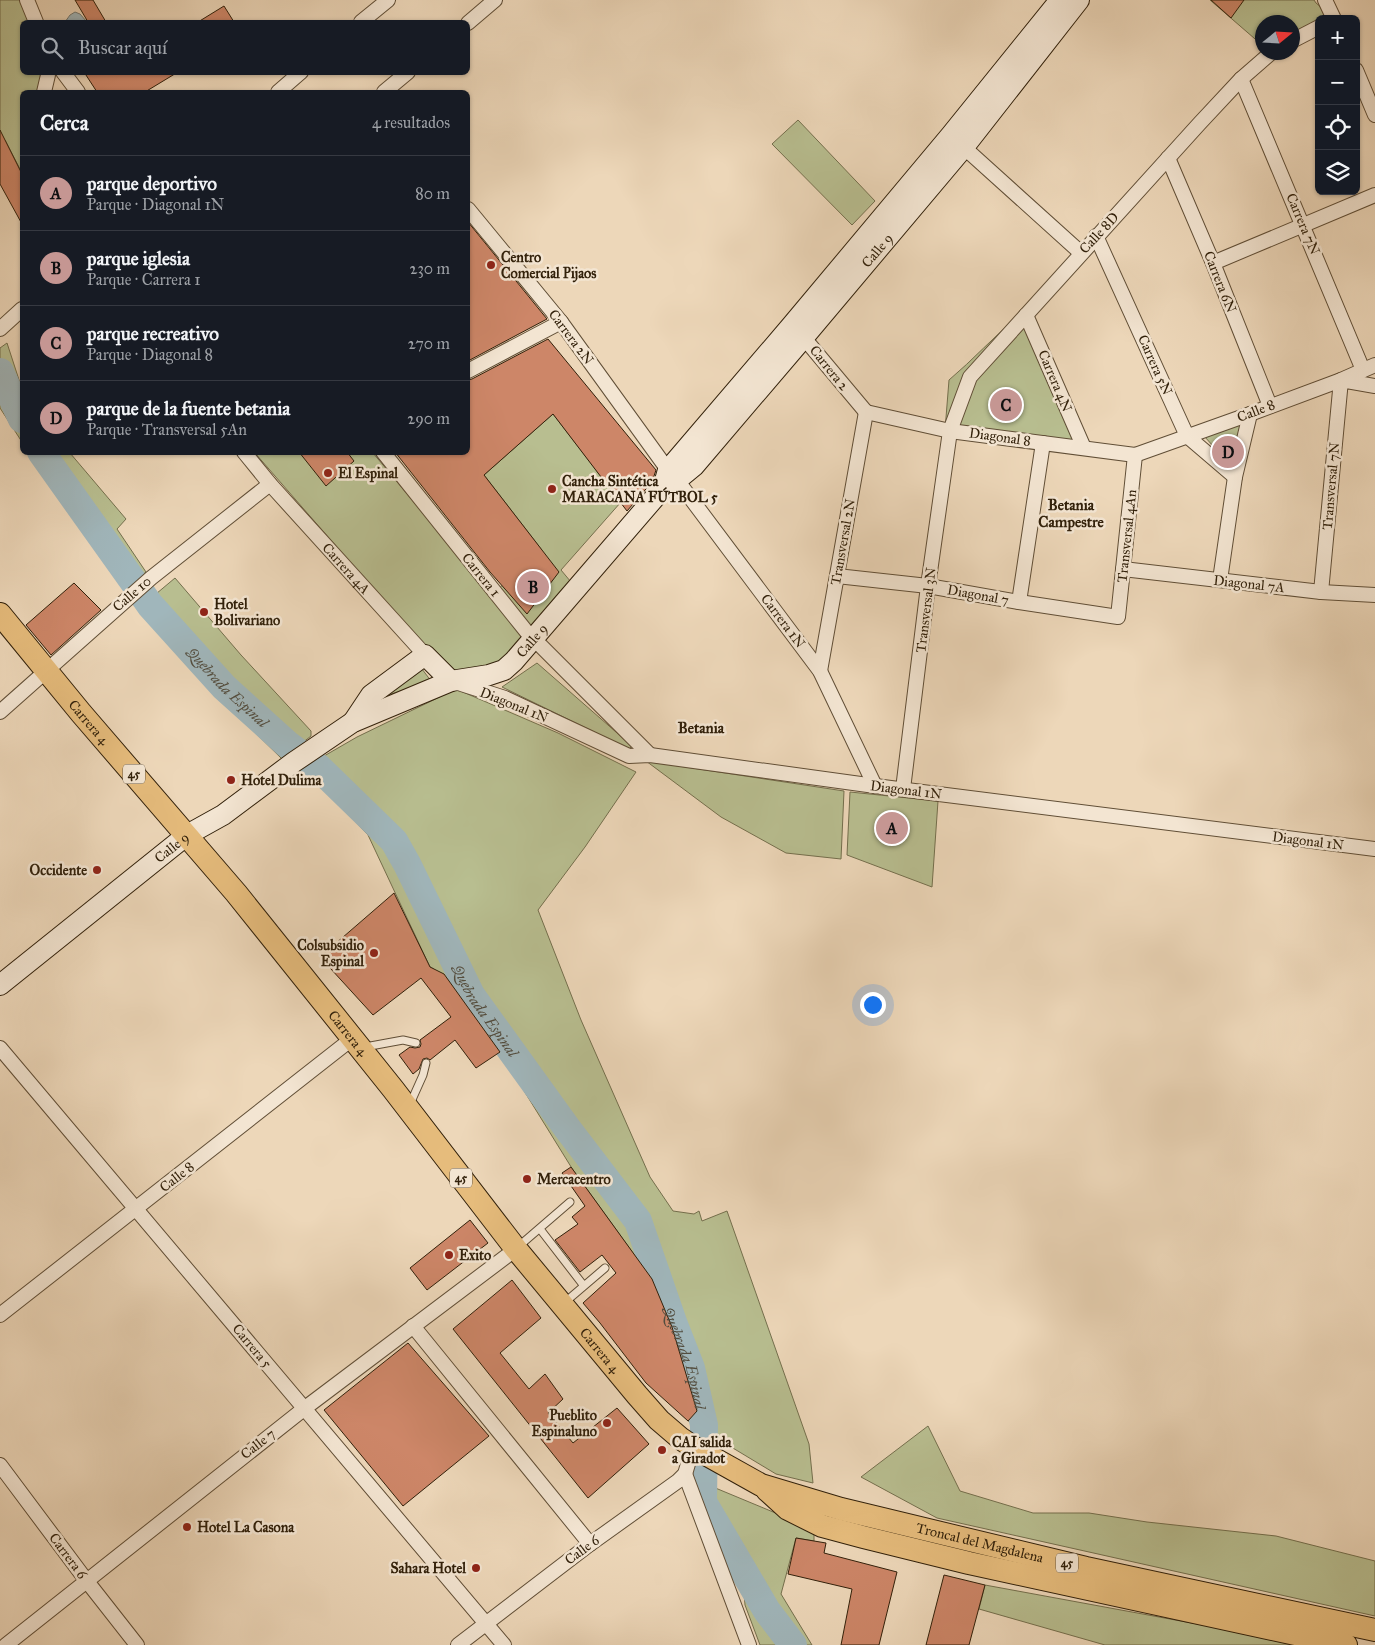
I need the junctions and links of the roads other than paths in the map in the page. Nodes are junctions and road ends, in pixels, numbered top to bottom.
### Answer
1 (27, 0) edge
2 (388, 0) edge
3 (495, 0) edge
4 (1060, 0) edge
5 (1079, 0) edge
6 (1325, 0) edge
7 (1332, 15) edge
8 (35, 20) edge
9 (363, 20) edge
10 (470, 21) edge
11 (1315, 29) edge
12 (1300, 37) edge
13 (1263, 60) edge
14 (48, 75) dead end
15 (65, 75) edge
16 (298, 75) edge
17 (404, 75) edge
18 (1241, 79) junction
19 (1360, 79) edge
20 (44, 90) edge
21 (76, 90) edge
22 (280, 90) edge
23 (386, 90) edge
24 (1375, 115) edge
25 (957, 141) junction
26 (1168, 158) junction
27 (1375, 195) edge
28 (470, 211) edge
29 (1304, 226) junction
30 (1096, 236) junction
31 (1081, 253) junction
32 (1213, 263) junction
33 (20, 311) edge
34 (1026, 315) junction
35 (561, 322) junction
36 (0, 329) edge
37 (798, 331) junction
38 (1369, 367) edge
39 (470, 370) edge
40 (1341, 380) junction
41 (1375, 386) edge
42 (1270, 406) junction
43 (866, 412) junction
44 (1250, 414) junction
45 (950, 431) junction
46 (1187, 436) junction
47 (1042, 443) junction
48 (1084, 448) junction
49 (246, 455) edge
50 (385, 455) edge
51 (1135, 455) junction
52 (1235, 477) junction
53 (669, 479) junction
54 (270, 484) junction
55 (1123, 569) junction
56 (837, 576) junction
57 (1220, 580) junction
58 (928, 586) junction
59 (1320, 592) junction
60 (1375, 594) edge
61 (1019, 602) junction
62 (0, 614) edge
63 (1118, 617) joint
64 (535, 639) junction
65 (425, 655) junction
66 (46, 670) junction
67 (820, 671) junction
68 (451, 681) junction
69 (0, 712) edge
70 (353, 722) junction
71 (650, 755) junction
72 (875, 786) junction
73 (903, 789) junction
74 (187, 835) junction
75 (1375, 849) edge
76 (0, 985) edge
77 (357, 1043) junction
78 (416, 1043) dead end
79 (0, 1048) edge
80 (426, 1063) dead end
81 (408, 1108) junction
82 (570, 1202) dead end
83 (136, 1209) junction
84 (540, 1229) junction
85 (516, 1249) junction
86 (605, 1268) dead end
87 (584, 1286) junction
88 (562, 1305) junction
89 (0, 1315) edge
90 (413, 1326) junction
91 (304, 1408) junction
92 (695, 1449) junction
93 (0, 1465) edge
94 (685, 1474) junction
95 (590, 1544) junction
96 (86, 1580) junction
97 (1156, 1593) junction
98 (485, 1623) junction
99 (1375, 1630) edge
100 (6, 1645) edge
101 (137, 1645) edge
102 (458, 1645) edge
103 (504, 1645) edge
104 (749, 1645) edge
105 (1346, 1645) edge

1 - 8 street
2 - 9 street
3 - 10 street
4 - 25 street, Calle 9
5 - 25 street, Calle 9
6 - 7 street
11 - 12 street
13 - 18 street, Calle 8D
14 - 20 street
15 - 21 street
16 - 22 street
17 - 23 street
18 - 26 street, Calle 8D
18 - 29 street, Carrera 7N
19 - 24 street
25 - 31 street
25 - 37 street, Calle 9
26 - 30 street, Calle 8D
26 - 32 street, Carrera 6N
27 - 29 street
28 - 35 street, Carrera 2N
29 - 32 street
29 - 38 street, Carrera 7N
30 - 31 street, Calle 8D
30 - 46 street, Carrera 5N
31 - 34 street, Calle 8D
32 - 42 street, Carrera 6N
33 - 36 street
34 - 45 street, Calle 8D
34 - 48 street, Carrera 4N
35 - 39 street
35 - 53 street, Carrera 2N
37 - 43 street, Carrera 2
37 - 53 street, Calle 9
38 - 40 street, Calle 8
40 - 41 street
40 - 42 street, Calle 8
40 - 59 street, Transversal 7N
42 - 44 street, Calle 8
43 - 45 street, Diagonal 8
43 - 56 street, Transversal 2N
44 - 46 street, Calle 8
44 - 52 street
45 - 47 street, Diagonal 8
45 - 58 street, Transversal 3N
46 - 51 street, Calle 8
46 - 52 street, Carrera 5N
47 - 48 street, Diagonal 8
47 - 61 street
48 - 51 street, Diagonal 8
49 - 54 street, Carrera 4A
50 - 64 street, Carrera 1
51 - 55 street, Transversal 4An
52 - 57 street
53 - 64 street, Calle 9
53 - 67 street, Carrera 1N
54 - 65 street, Carrera 4A
54 - 66 street, Calle 10
55 - 57 street, Diagonal 7A
55 - 63 street, Transversal 4An
56 - 58 street, Diagonal 7
56 - 67 street, Transversal 2N
57 - 59 street, Diagonal 7A
58 - 61 street, Diagonal 7
58 - 73 street, Transversal 3N
59 - 60 street, Diagonal 7A
61 - 63 street, Diagonal 7
62 - 66 main road, Carrera 4 / 45
64 - 68 street, Calle 9
64 - 71 street, Carrera 1
65 - 68 street, Carrera 4A
65 - 70 street, Calle 9
66 - 69 street, Calle 10
66 - 74 main road, Carrera 4 / 45
67 - 72 street, Carrera 1N
68 - 70 street, Calle 9
68 - 71 street, Diagonal 1N
70 - 74 street, Calle 9
71 - 72 street, Diagonal 1N
72 - 73 street, Diagonal 1N
73 - 75 street, Diagonal 1N
74 - 76 street, Calle 9
74 - 77 main road, Carrera 4 / 45
77 - 78 lane
77 - 81 main road, Carrera 4 / 45
77 - 83 street, Calle 8
79 - 83 street, Carrera 5
80 - 81 lane
81 - 85 main road, Carrera 4 / 45
82 - 84 lane
83 - 89 street, Calle 8
83 - 91 street, Carrera 5
84 - 85 lane
84 - 87 lane
85 - 88 main road, Carrera 4 / 45
85 - 90 street, Calle 7
86 - 87 lane
87 - 88 lane
88 - 92 main road, Carrera 4 / 45
90 - 91 street, Calle 7
90 - 95 street
91 - 96 street, Calle 7
91 - 98 street, Carrera 5
92 - 94 street
92 - 97 main road, Troncal del Magdalena / 45
93 - 96 street, Carrera 6
94 - 95 street, Calle 6
94 - 104 street
95 - 98 street, Calle 6
96 - 100 street, Calle 7
96 - 101 street, Carrera 6
97 - 99 main road, Troncal del Magdalena / 45
97 - 105 main road, Troncal del Magdalena / 45
98 - 102 street, Calle 6
98 - 103 street, Carrera 5

